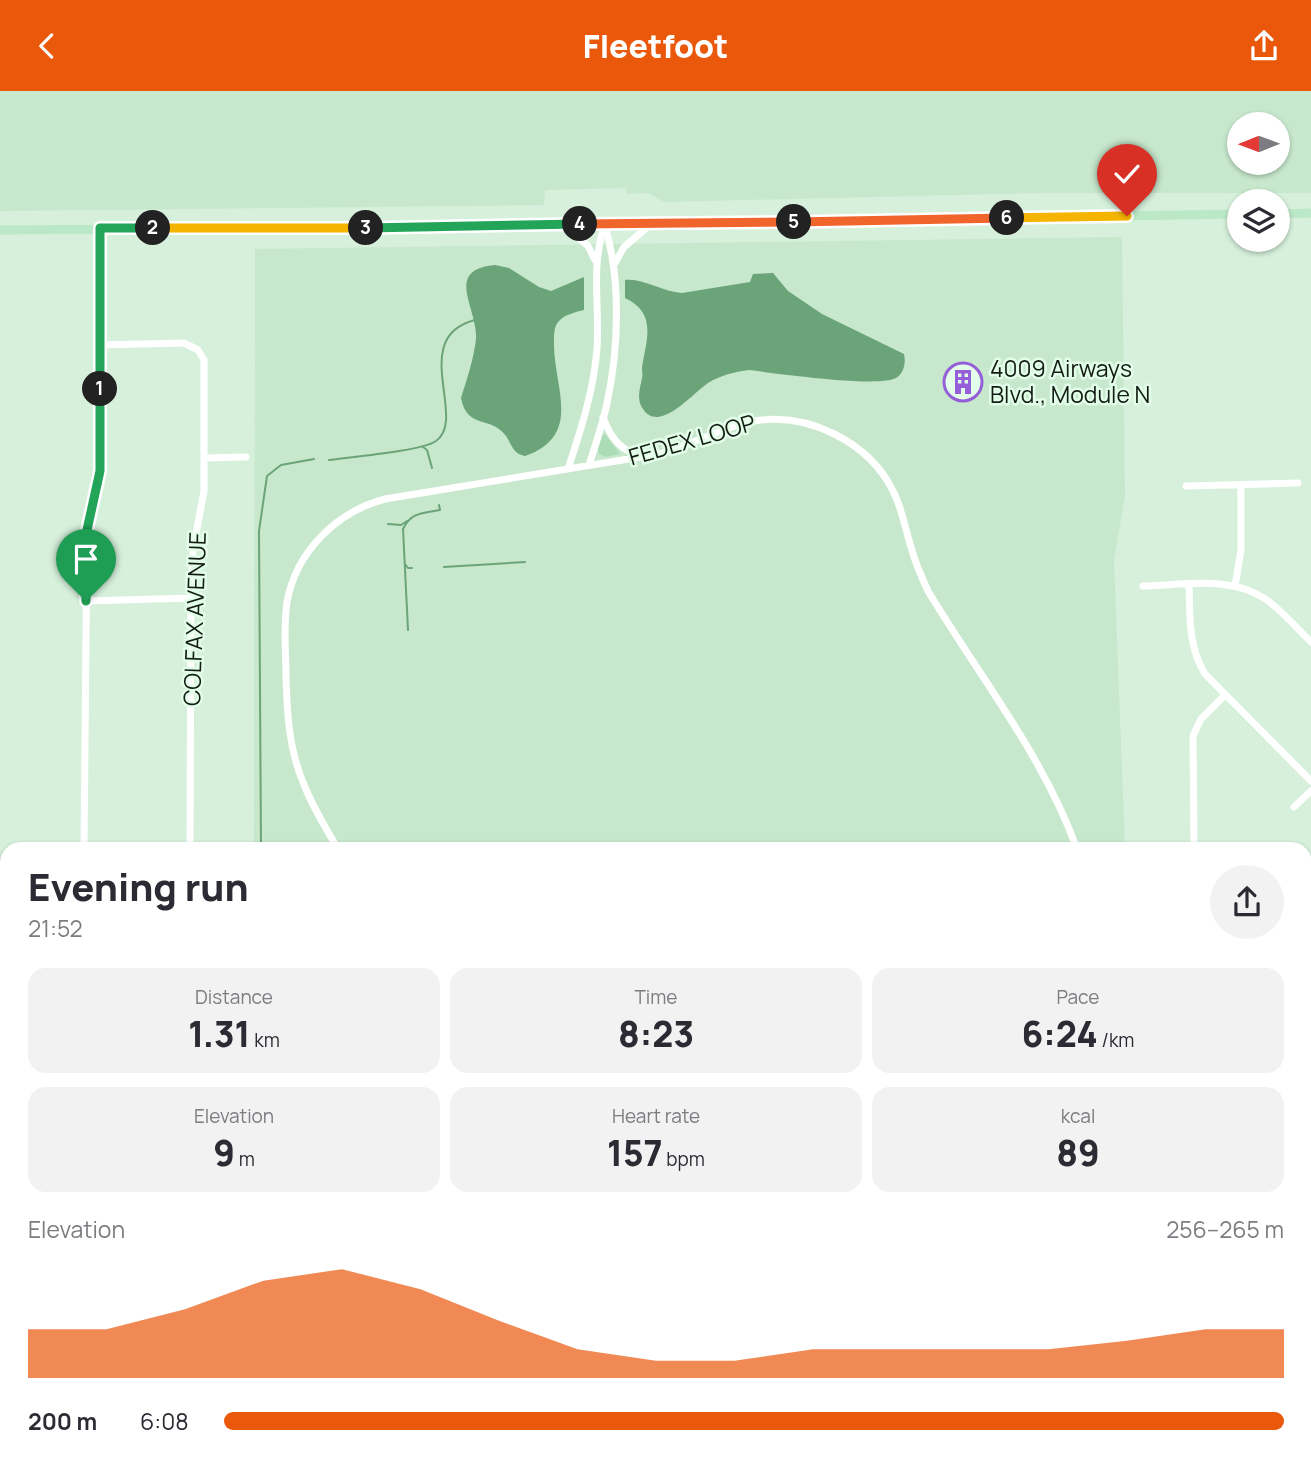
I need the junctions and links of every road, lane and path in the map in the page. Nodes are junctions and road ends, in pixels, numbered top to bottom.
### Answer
1 (1311, 213) edge
2 (1227, 214) edge
3 (1290, 214) edge
4 (605, 224) junction
5 (651, 224) junction
6 (564, 225) junction
7 (100, 228) junction
8 (0, 230) edge
9 (596, 261) junction
10 (614, 267) junction
11 (597, 338) junction
12 (615, 338) junction
13 (99, 345) junction
14 (603, 417) junction
15 (246, 457) dead end
16 (205, 458) junction
17 (640, 458) junction
18 (589, 465) junction
19 (568, 469) junction
20 (1298, 483) dead end
21 (1241, 485) junction
22 (1186, 486) dead end
23 (1189, 585) junction
24 (1143, 586) dead end
25 (1235, 586) junction
26 (191, 598) junction
27 (86, 601) junction
28 (1311, 642) edge
29 (1225, 695) junction
30 (1311, 781) edge
31 (1311, 791) edge
32 (1294, 807) dead end
33 (84, 842) edge
34 (190, 842) edge
35 (334, 842) edge
36 (1074, 842) edge
37 (1194, 842) edge

1 - 3 main road
2 - 5 main road
4 - 5 main road
4 - 6 main road
4 - 9 street
4 - 10 street
5 - 10 street
6 - 7 main road
6 - 9 street
7 - 8 main road
7 - 13 street
9 - 11 street
10 - 12 street
11 - 12 street
11 - 19 street
12 - 14 street
13 - 16 street, COLFAX AVENUE
13 - 27 street
14 - 17 street
14 - 18 street
15 - 16 street
16 - 26 street, COLFAX AVENUE
17 - 18 street, FEDEX LOOP
17 - 36 street, FEDEX LOOP
18 - 19 street, FEDEX LOOP
19 - 35 street, FEDEX LOOP
20 - 21 street
21 - 22 street
21 - 25 street
23 - 24 street
23 - 25 street
23 - 29 street
25 - 28 street
26 - 27 street
26 - 34 street, COLFAX AVENUE
27 - 33 street
29 - 30 street
29 - 37 street
31 - 32 street

